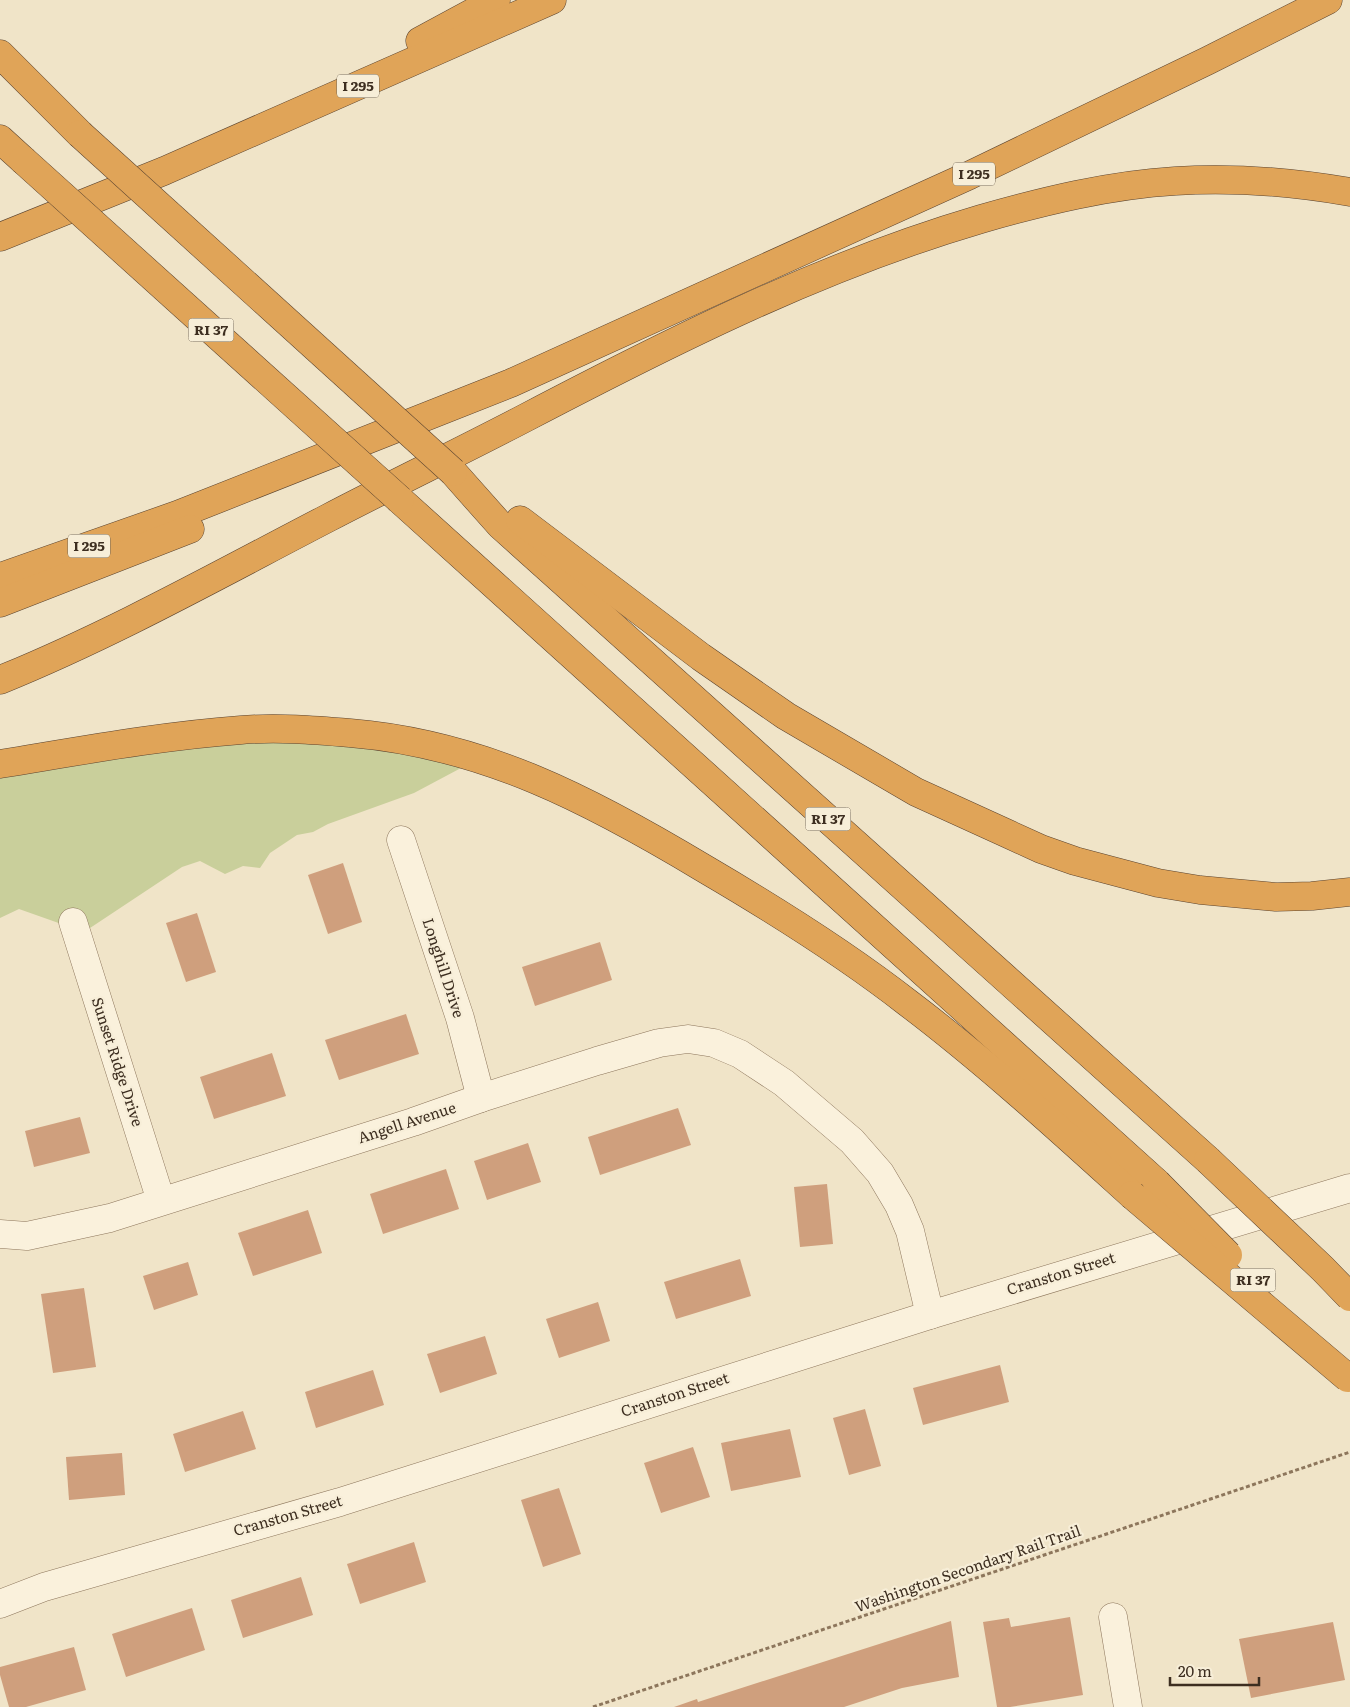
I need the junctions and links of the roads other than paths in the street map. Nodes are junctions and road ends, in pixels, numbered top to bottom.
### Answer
1 (496, 0) edge
2 (552, 0) edge
3 (1328, 0) edge
4 (0, 54) edge
5 (0, 69) edge
6 (80, 134) junction
7 (0, 141) edge
8 (164, 171) junction
9 (1350, 192) edge
10 (0, 237) edge
11 (511, 383) junction
12 (453, 472) junction
13 (0, 577) edge
14 (0, 603) edge
15 (0, 680) edge
16 (0, 764) edge
17 (401, 840) dead end
18 (1350, 892) edge
19 (73, 922) dead end
20 (481, 1098) junction
21 (1350, 1188) edge
22 (162, 1201) junction
23 (0, 1234) edge
24 (1350, 1297) edge
25 (930, 1314) junction
26 (1349, 1379) edge
27 (0, 1604) edge
28 (1112, 1617) dead end
29 (1128, 1707) edge

1 - 8 highway
2 - 8 highway, I 295
3 - 11 highway, I 295
4 - 6 highway
5 - 6 highway, RI 37
6 - 12 highway, RI 37, bridge
7 - 26 highway, RI 37, bridge
8 - 10 highway, I 295
9 - 15 highway
11 - 13 highway, I 295
11 - 14 highway
12 - 18 highway
12 - 24 highway, RI 37, bridge
16 - 26 highway, bridge
17 - 20 street, Longhill Drive
19 - 22 street, Sunset Ridge Drive
20 - 22 street, Angell Avenue
20 - 25 street, Angell Avenue
21 - 25 street, Cranston Street
22 - 23 street, Angell Avenue
25 - 27 street, Cranston Street
28 - 29 street

